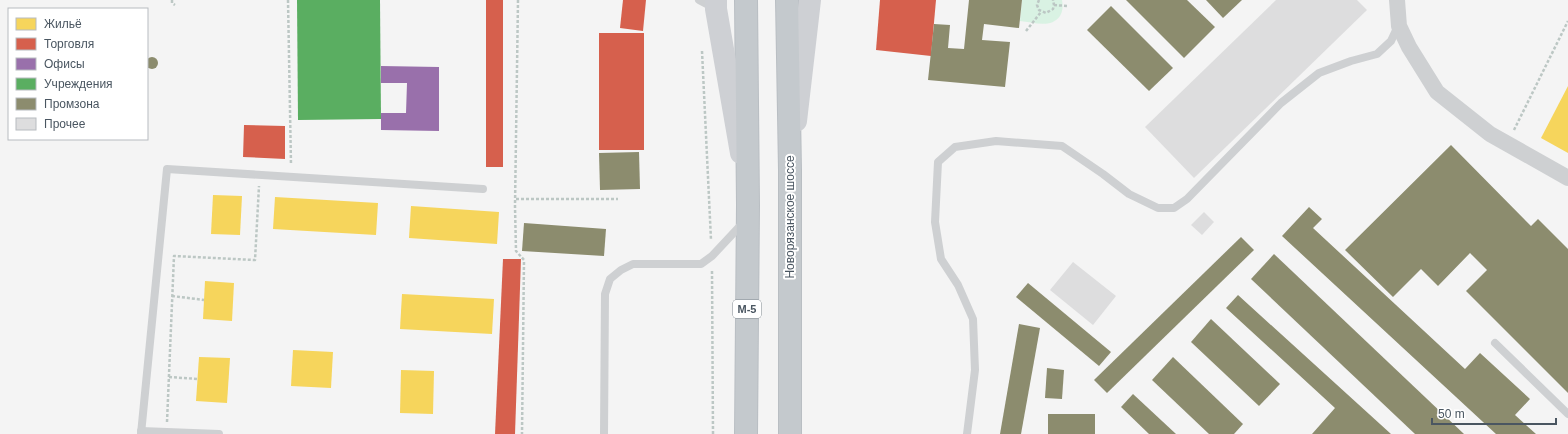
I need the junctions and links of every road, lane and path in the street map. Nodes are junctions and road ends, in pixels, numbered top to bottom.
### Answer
1 (172, 0) edge
2 (288, 0) edge
3 (518, 0) edge
4 (746, 0) edge
5 (787, 0) edge
6 (810, 0) edge
7 (1038, 0) edge
8 (1053, 0) edge
9 (1397, 0) edge
10 (710, 3) edge
11 (175, 5) dead end
12 (1054, 5) junction
13 (1068, 6) dead end
14 (1041, 12) junction
15 (1568, 21) edge
16 (1399, 26) junction
17 (1026, 31) dead end
18 (702, 49) dead end
19 (1514, 131) dead end
20 (790, 170) junction
21 (260, 175) junction
22 (291, 177) junction
23 (1568, 178) edge
24 (483, 189) dead end
25 (748, 195) junction
26 (516, 199) junction
27 (618, 200) dead end
28 (712, 256) junction
29 (172, 296) junction
30 (204, 300) dead end
31 (1495, 343) dead end
32 (169, 376) junction
33 (198, 379) dead end
34 (1568, 414) edge
35 (141, 432) edge
36 (167, 432) junction
37 (219, 434) edge
38 (522, 434) edge
39 (604, 434) edge
40 (713, 434) edge
41 (746, 434) edge
42 (790, 434) edge
43 (967, 434) edge

1 - 11 path
2 - 22 path
3 - 26 path
4 - 25 highway, М-5
5 - 20 highway, Новорязанское шоссе
6 - 20 main road
7 - 14 path
8 - 12 path
9 - 16 street
10 - 25 main road
12 - 13 path
12 - 14 path
14 - 17 path
15 - 19 path
16 - 23 street
16 - 43 lane
18 - 28 path
20 - 42 highway, Новорязанское шоссе
21 - 22 lane
21 - 29 path
21 - 35 lane
22 - 24 lane
25 - 28 lane
25 - 41 highway, М-5
26 - 27 path
26 - 38 path
28 - 39 lane
28 - 40 path
29 - 30 path
29 - 32 path
31 - 34 lane
32 - 33 path
32 - 36 path
35 - 36 lane
36 - 37 lane

